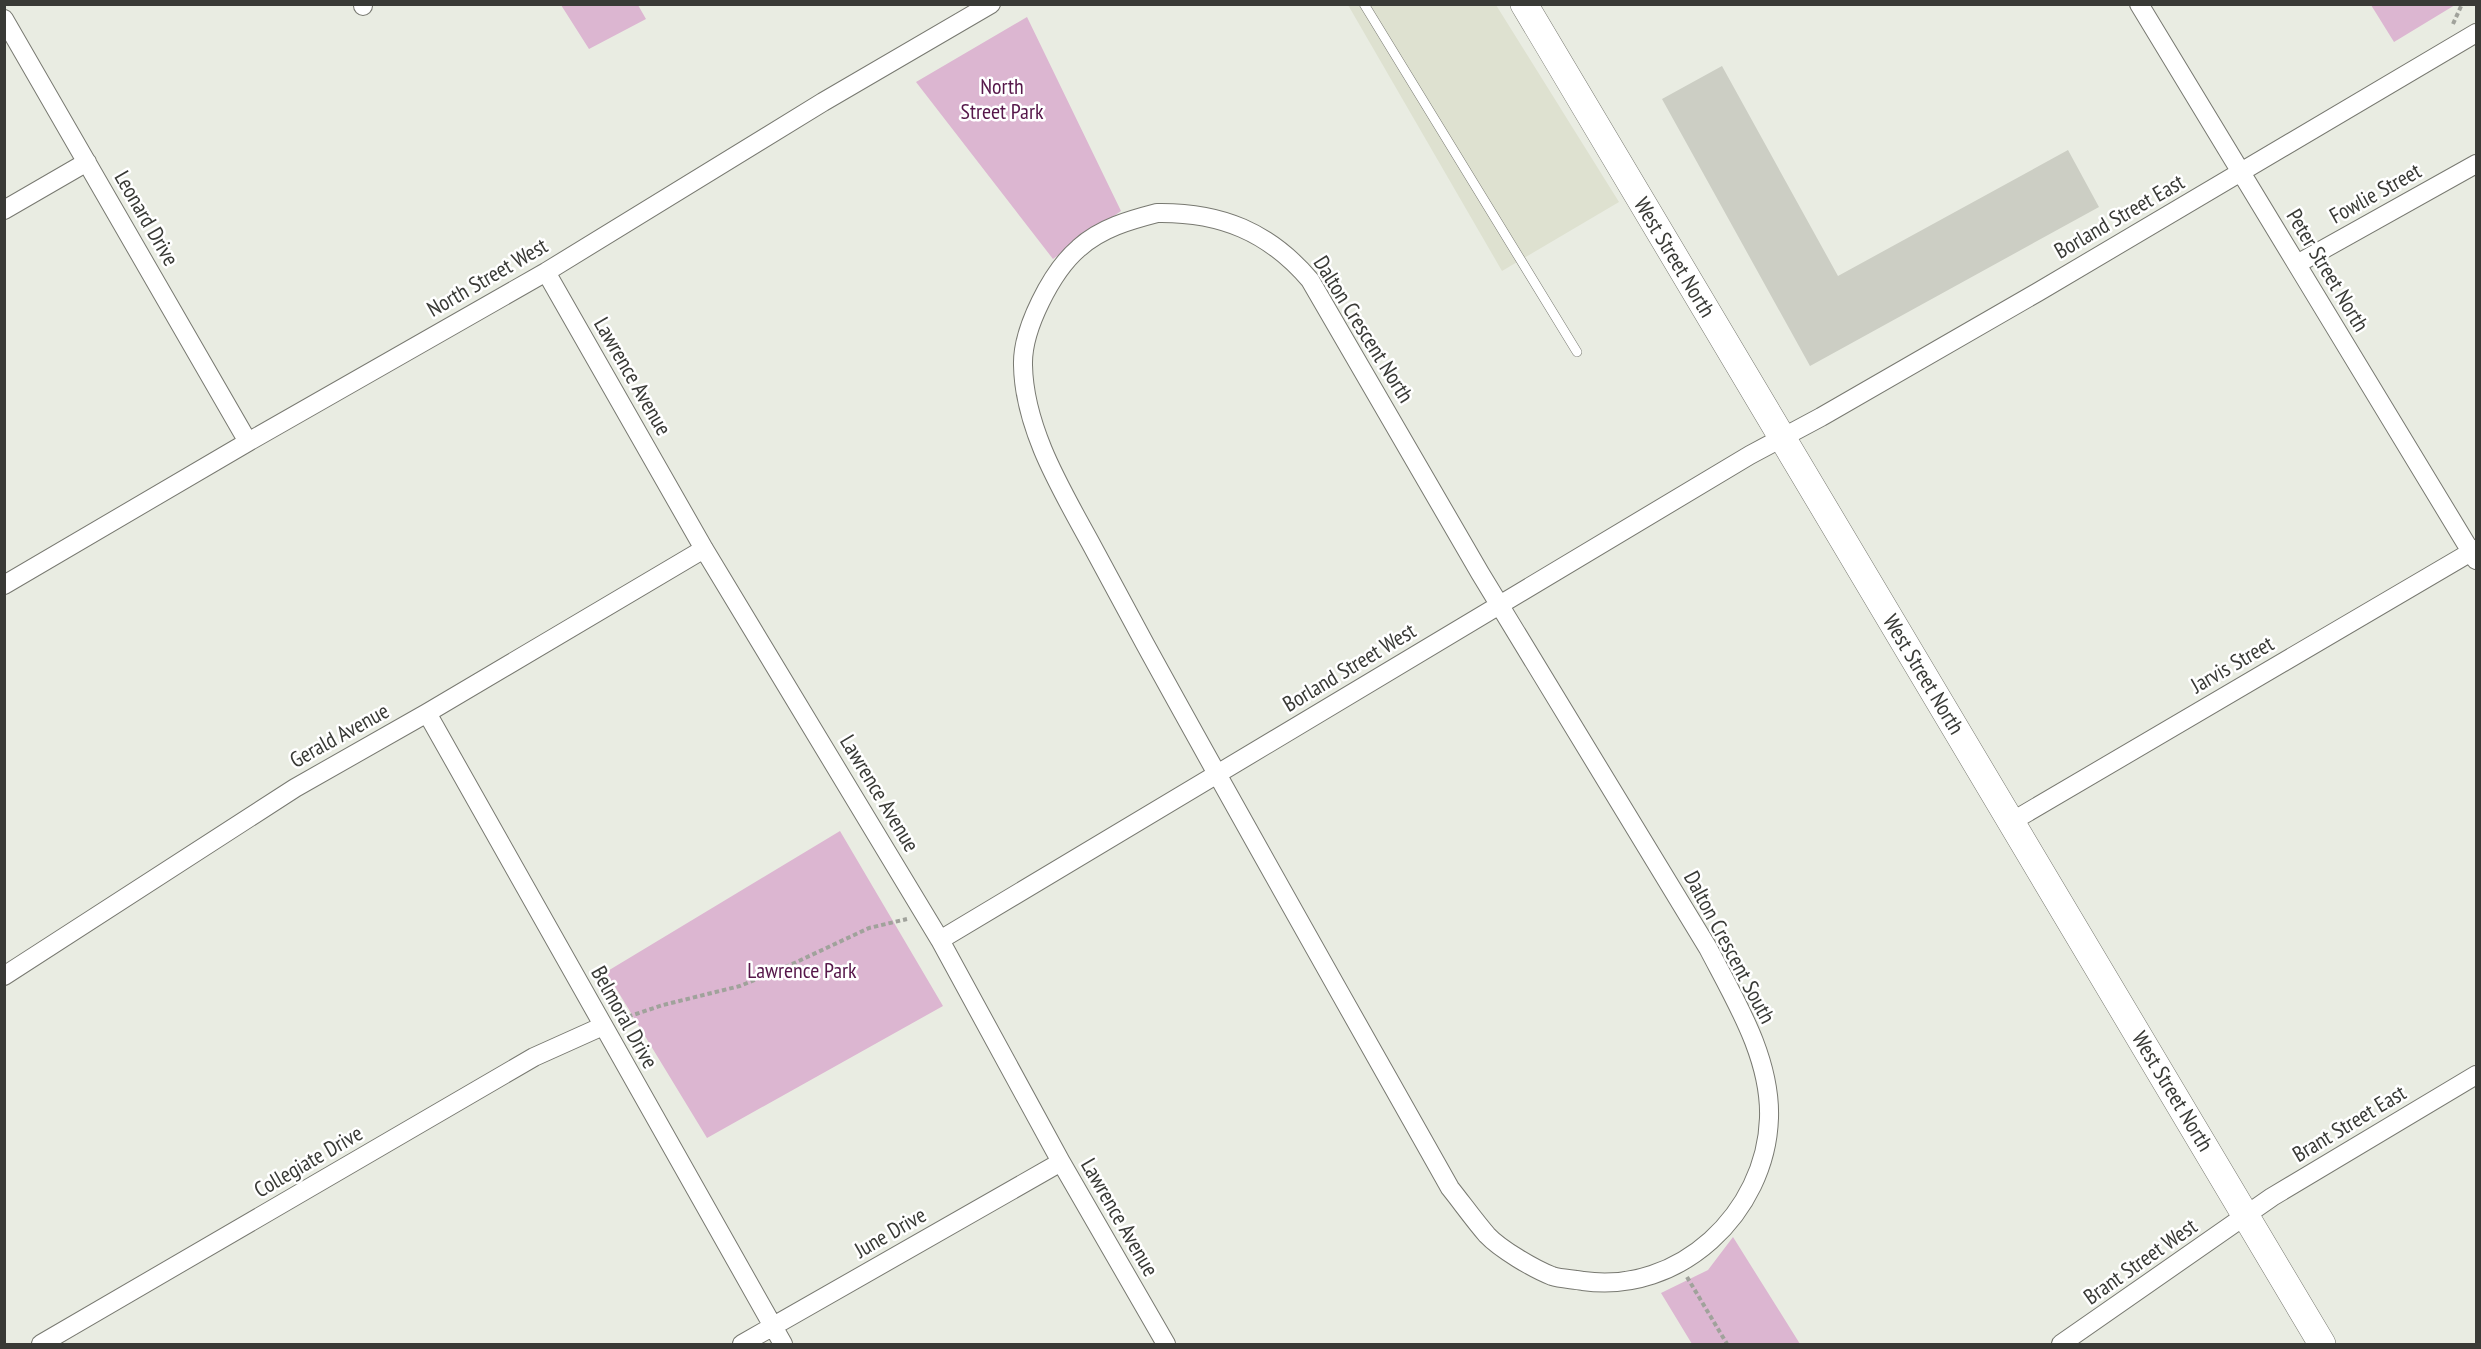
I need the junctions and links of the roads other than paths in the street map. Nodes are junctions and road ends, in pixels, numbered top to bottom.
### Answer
1 (991, 4) edge
2 (1365, 4) edge
3 (1524, 4) edge
4 (2139, 4) edge
5 (4, 19) edge
6 (2476, 33) edge
7 (87, 162) junction
8 (2476, 164) edge
9 (2240, 172) junction
10 (4, 210) edge
11 (2297, 264) junction
12 (546, 272) junction
13 (1577, 352) dead end
14 (1783, 437) junction
15 (248, 442) junction
16 (704, 549) junction
17 (2475, 554) edge
18 (4, 585) edge
19 (1500, 605) junction
20 (427, 713) junction
21 (1216, 774) junction
22 (2011, 822) junction
23 (940, 940) junction
24 (4, 976) edge
25 (603, 1026) junction
26 (2476, 1076) edge
27 (1061, 1162) junction
28 (2247, 1215) junction
29 (772, 1326) junction
30 (41, 1344) edge
31 (742, 1344) edge
32 (783, 1344) edge
33 (1166, 1344) edge
34 (2061, 1344) edge
35 (2322, 1344) edge

1 - 12 street, North Street West
2 - 13 lane
3 - 14 main road, West Street North
4 - 9 street, Peter Street North
5 - 7 street, Leonard Drive
6 - 9 street, Borland Street East
7 - 10 street
7 - 15 street, Leonard Drive
8 - 11 street, Fowlie Street
9 - 11 street, Peter Street North
9 - 14 street, Borland Street East
11 - 17 street, Peter Street North
12 - 15 street, North Street West
12 - 16 street, Lawrence Avenue
14 - 19 street, Borland Street West
14 - 22 main road, West Street North
15 - 18 street, North Street West
16 - 20 street, Gerald Avenue
16 - 23 street, Lawrence Avenue
17 - 22 street, Jarvis Street
19 - 21 street, Borland Street West
19 - 21 street, Dalton Crescent North
19 - 21 street, Dalton Crescent South
20 - 24 street, Gerald Avenue
20 - 25 street, Belmoral Drive
21 - 23 street, Borland Street West
22 - 28 main road, West Street North
23 - 27 street, Lawrence Avenue
25 - 29 street, Belmoral Drive
25 - 30 street, Collegiate Drive
26 - 28 street, Brant Street East
27 - 29 street, June Drive
27 - 33 street, Lawrence Avenue
28 - 34 street, Brant Street West
28 - 35 main road, West Street North
29 - 31 street, June Drive
29 - 32 street, Belmoral Drive

